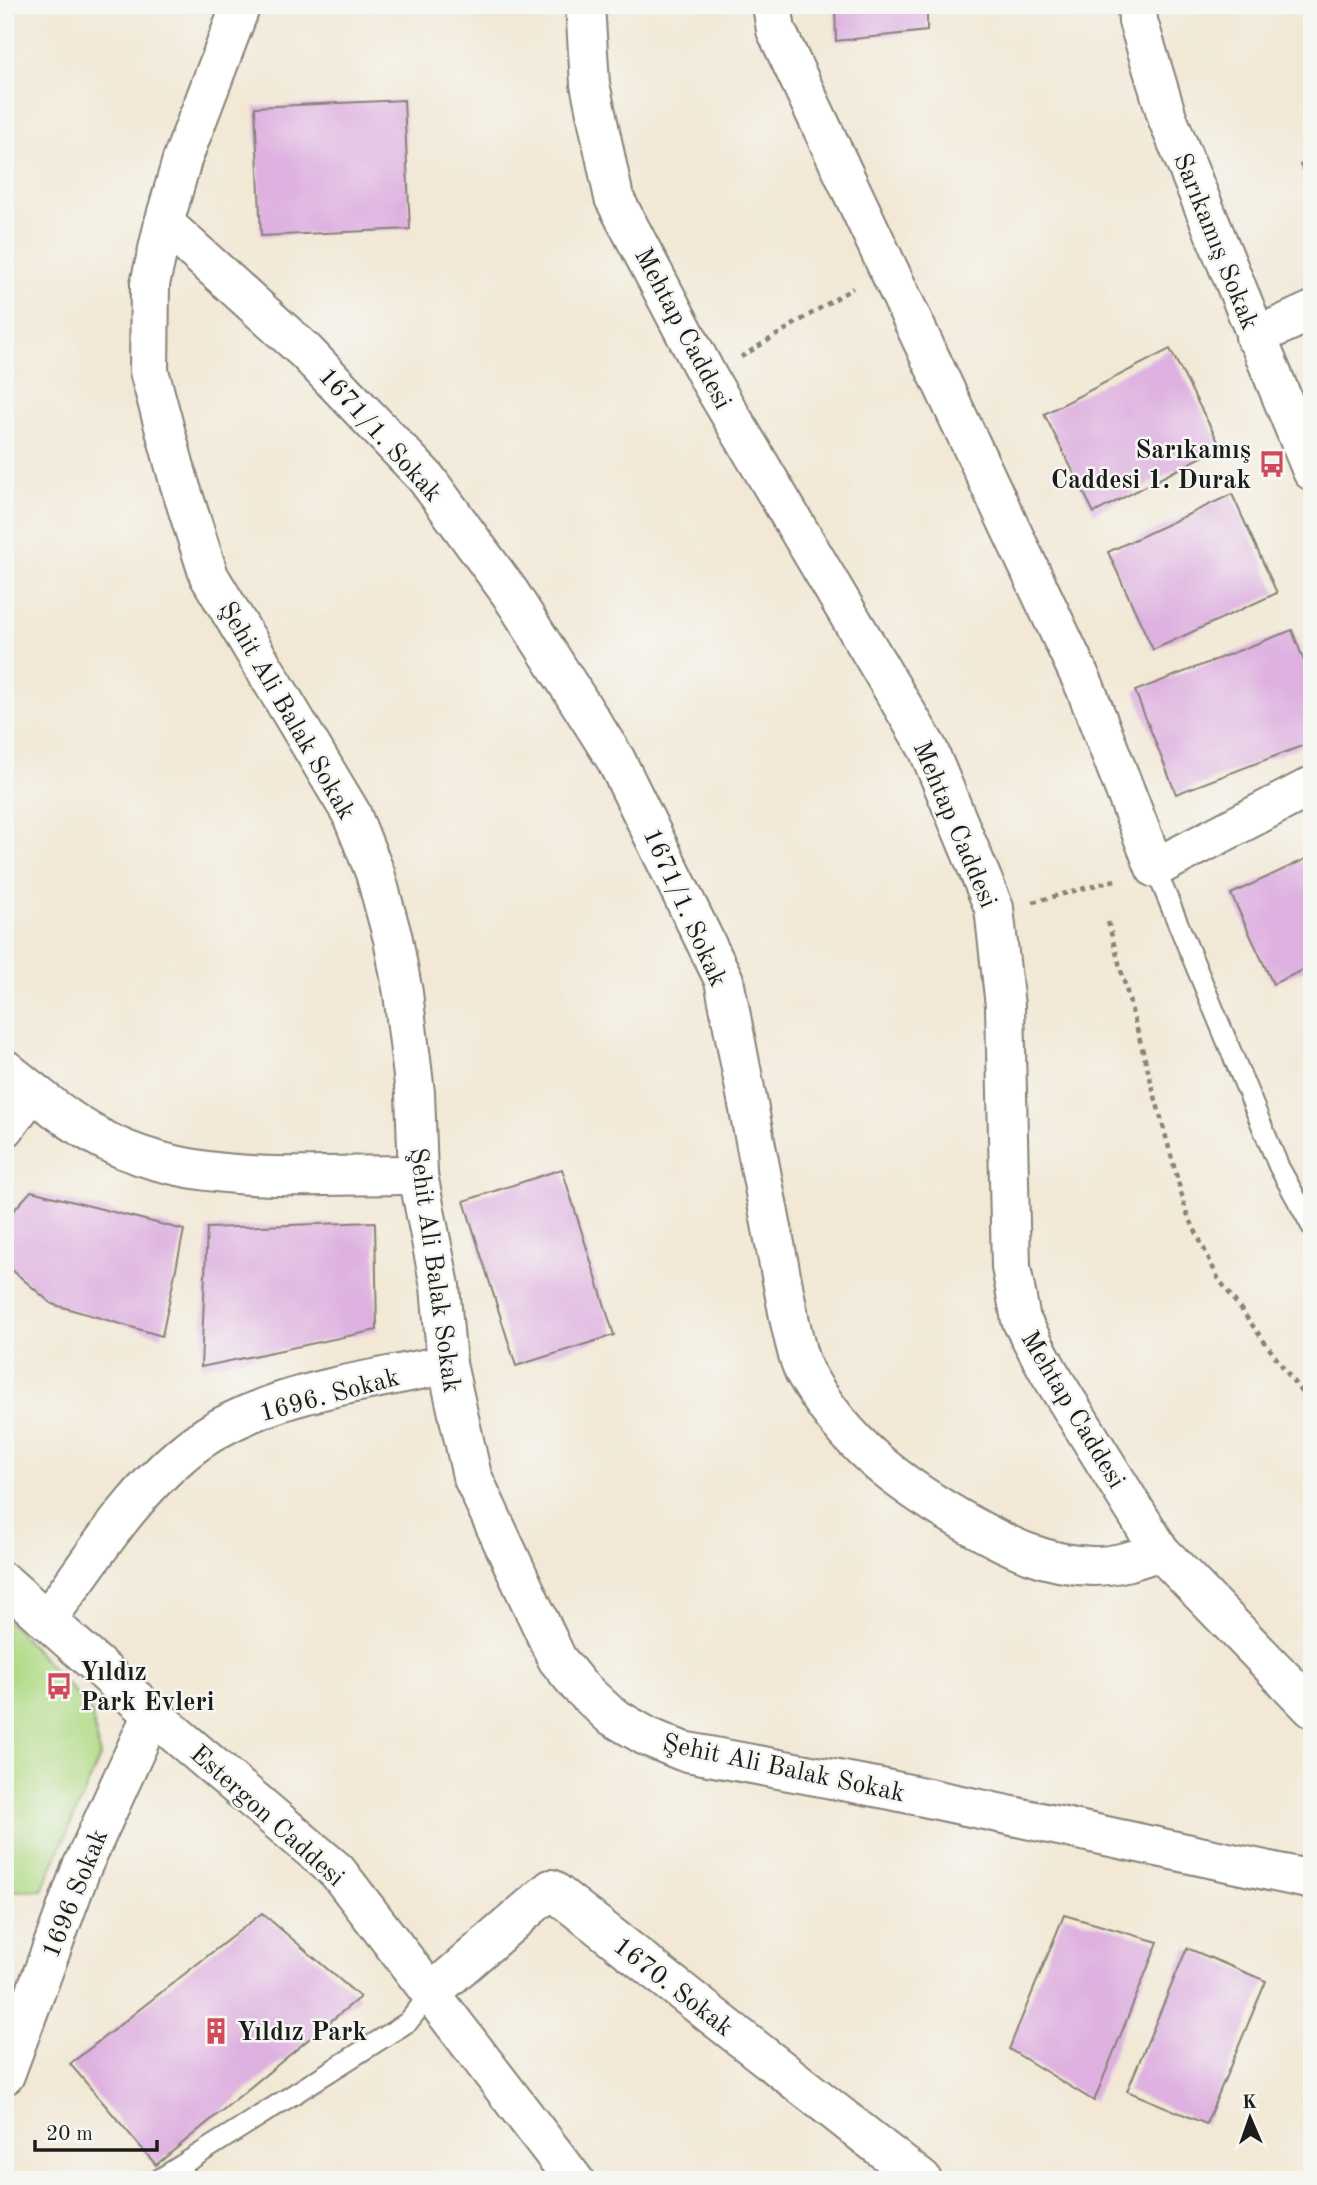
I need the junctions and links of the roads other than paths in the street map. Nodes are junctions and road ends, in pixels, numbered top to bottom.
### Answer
1 (241, 5) edge
2 (586, 5) edge
3 (772, 5) edge
4 (1137, 5) edge
5 (164, 223) junction
6 (1312, 311) edge
7 (1255, 337) junction
8 (1312, 471) edge
9 (1312, 786) edge
10 (1155, 868) junction
11 (19, 1080) edge
12 (5, 1128) edge
13 (418, 1175) junction
14 (1312, 1227) edge
15 (447, 1364) junction
16 (1160, 1550) junction
17 (5, 1583) edge
18 (48, 1618) junction
19 (1312, 1709) edge
20 (152, 1714) junction
21 (1312, 1880) edge
22 (431, 1993) junction
23 (5, 2075) edge
24 (158, 2180) edge
25 (574, 2180) edge
26 (922, 2180) edge

1 - 5 street, Şehit Ali Balak Sokak
2 - 16 street, Mehtap Caddesi
3 - 10 street
4 - 7 street, Sarıkamış Sokak
5 - 13 street, Şehit Ali Balak Sokak
5 - 16 street, 1671/1. Sokak
6 - 7 street
7 - 8 street, Sarıkamış Sokak
9 - 10 street
10 - 14 lane
11 - 12 street
11 - 13 street
13 - 15 street, Şehit Ali Balak Sokak
15 - 18 street, 1696. Sokak
15 - 21 street, Şehit Ali Balak Sokak
16 - 19 street, Mehtap Caddesi
17 - 18 street, Estergon Caddesi
18 - 20 street, Estergon Caddesi
20 - 22 street, Estergon Caddesi
20 - 23 street, 1696 Sokak
22 - 24 lane
22 - 25 street, Estergon Caddesi
22 - 26 street, 1670. Sokak

